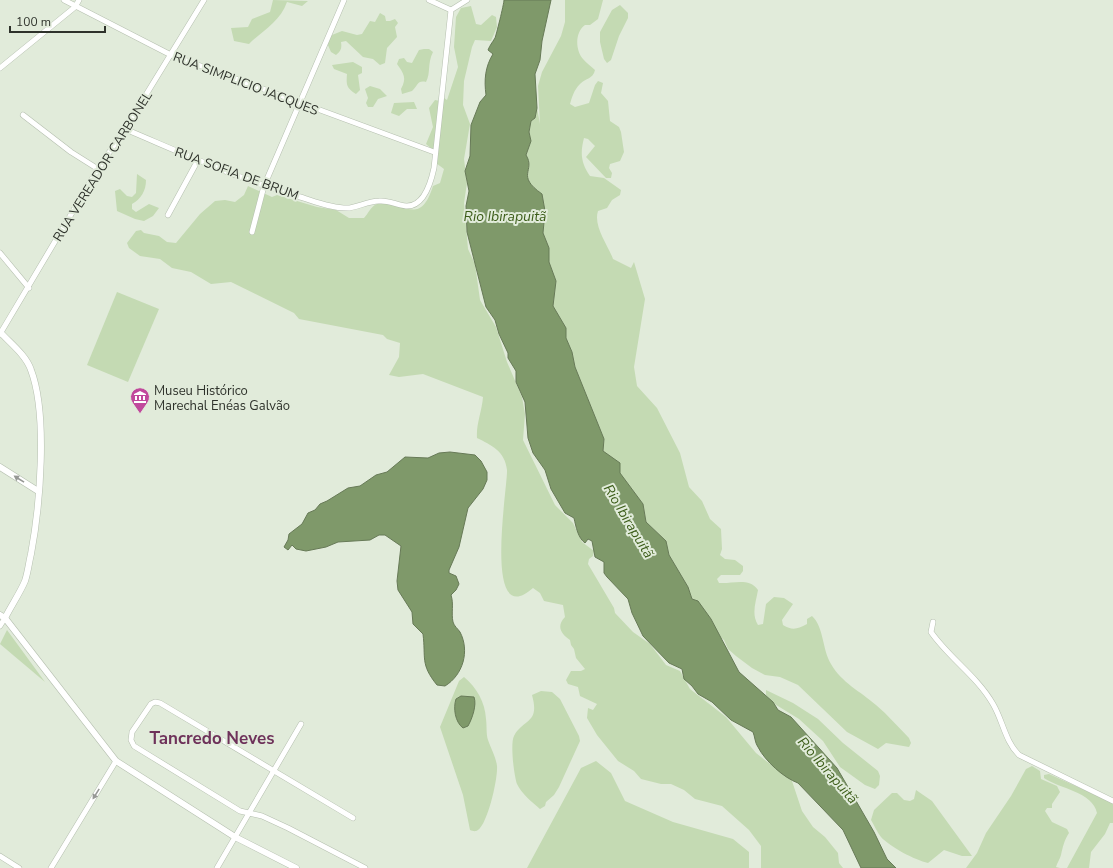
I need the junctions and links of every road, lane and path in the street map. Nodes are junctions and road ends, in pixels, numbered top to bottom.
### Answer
1 (64, 0) edge
2 (79, 0) edge
3 (204, 0) edge
4 (344, 0) edge
5 (429, 0) edge
6 (467, 0) edge
7 (75, 7) junction
8 (451, 10) junction
9 (171, 55) junction
10 (0, 68) edge
11 (301, 103) junction
12 (23, 115) dead end
13 (125, 129) junction
14 (434, 152) junction
15 (198, 160) junction
16 (98, 169) junction
17 (264, 186) junction
18 (168, 215) dead end
19 (252, 232) dead end
20 (0, 253) edge
21 (29, 288) junction
22 (0, 333) edge
23 (0, 467) edge
24 (38, 491) junction
25 (2, 617) edge
26 (933, 622) dead end
27 (0, 626) edge
28 (301, 724) dead end
29 (116, 761) junction
30 (273, 771) junction
31 (1113, 800) edge
32 (249, 813) junction
33 (354, 818) dead end
34 (236, 837) junction
35 (0, 856) edge
36 (19, 868) edge
37 (51, 868) edge
38 (217, 868) edge
39 (296, 868) edge
40 (365, 868) edge

1 - 7 street, RUA SIMPLICIO JACQUES
2 - 7 street
3 - 9 street, RUA VEREADOR CARBONEL
4 - 11 street
5 - 8 street
6 - 8 street
7 - 9 street, RUA SIMPLICIO JACQUES
7 - 10 street
8 - 14 street
9 - 11 street, RUA SIMPLICIO JACQUES
9 - 13 street, RUA VEREADOR CARBONEL
11 - 14 street, RUA SIMPLICIO JACQUES
11 - 17 street
12 - 16 street
13 - 15 street, RUA SOFIA DE BRUM
13 - 16 street, RUA VEREADOR CARBONEL
14 - 17 street, RUA SOFIA DE BRUM
15 - 17 street, RUA SOFIA DE BRUM
15 - 18 street
16 - 21 street, RUA VEREADOR CARBONEL
17 - 19 street
20 - 21 street
21 - 22 street, RUA VEREADOR CARBONEL
22 - 24 street
24 -> 23 street
24 - 25 street
25 - 27 street
25 - 29 street
26 - 31 street
28 - 30 street
29 - 34 street
29 -> 37 street
30 - 32 street
30 - 32 street
30 - 33 street
32 - 34 street
32 - 40 street
34 - 38 street
34 - 39 street
35 - 36 street

